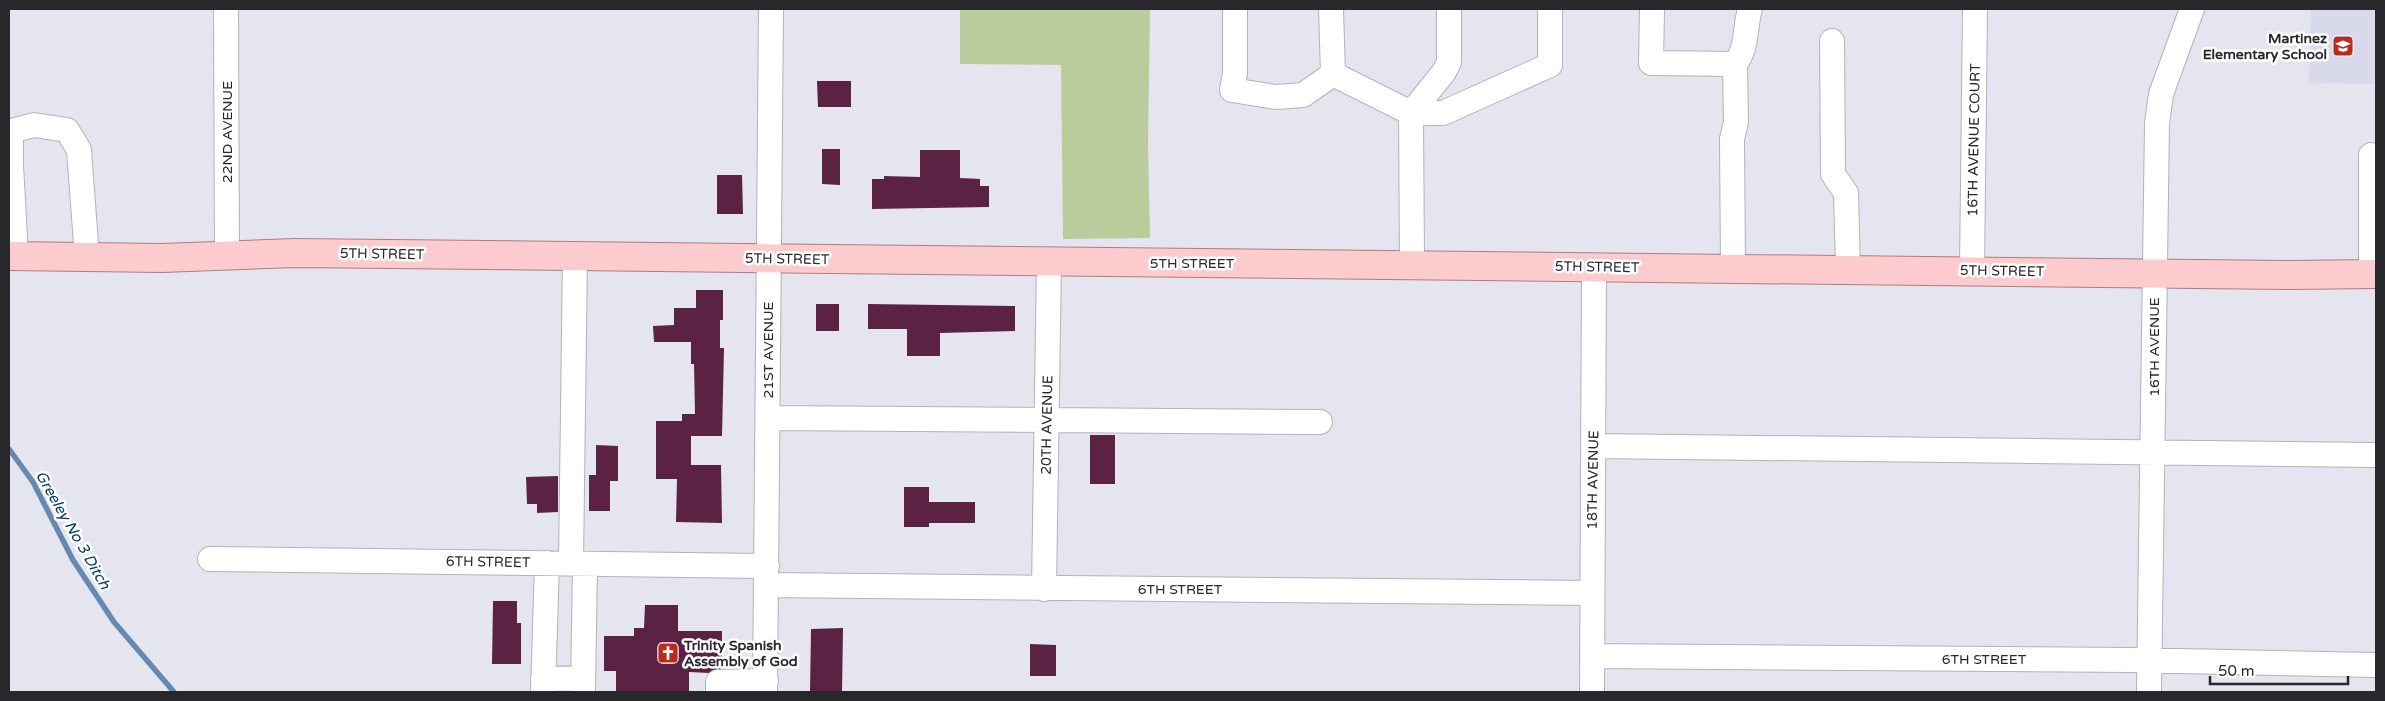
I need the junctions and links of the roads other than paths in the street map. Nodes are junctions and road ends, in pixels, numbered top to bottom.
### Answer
1 (226, 9) edge
2 (771, 9) edge
3 (1235, 9) edge
4 (1332, 9) edge
5 (1449, 9) edge
6 (1550, 9) edge
7 (1652, 9) edge
8 (1750, 9) edge
9 (1976, 9) edge
10 (2192, 9) edge
11 (1832, 41) dead end
12 (1735, 64) junction
13 (1333, 74) junction
14 (1411, 112) junction
15 (2371, 154) dead end
16 (227, 255) junction
17 (12, 256) edge
18 (575, 256) junction
19 (87, 257) junction
20 (769, 258) junction
21 (1049, 262) junction
22 (1412, 264) junction
23 (1594, 268) junction
24 (1733, 269) junction
25 (1848, 269) junction
26 (1972, 270) junction
27 (2154, 272) junction
28 (2374, 274) edge
29 (768, 418) junction
30 (1048, 420) junction
31 (1320, 422) dead end
32 (1594, 446) junction
33 (2153, 451) junction
34 (2376, 455) edge
35 (210, 559) dead end
36 (547, 563) junction
37 (578, 564) junction
38 (767, 576) junction
39 (1044, 589) junction
40 (1592, 593) junction
41 (1592, 656) junction
42 (2149, 660) junction
43 (2376, 665) edge
44 (583, 685) edge
45 (543, 686) edge
46 (766, 687) edge
47 (718, 692) edge
48 (1592, 692) edge
49 (2149, 692) edge

1 - 16 street, 22ND AVENUE
2 - 20 street, 21ST AVENUE
3 - 13 street
4 - 13 street
5 - 14 street
6 - 14 street
7 - 12 street
8 - 12 street
9 - 26 street, 16TH AVENUE COURT
10 - 27 street, 16TH AVENUE
11 - 25 street
12 - 24 street
13 - 14 street
14 - 22 street
15 - 28 street
16 - 18 main road, 5TH STREET
16 - 19 main road, 5TH STREET
17 - 19 main road, 5TH STREET
17 - 19 street
18 - 20 main road, 5TH STREET
18 - 37 street
20 - 21 main road, 5TH STREET
20 - 29 street, 21ST AVENUE
21 - 22 main road, 5TH STREET
21 - 30 street, 20TH AVENUE
22 - 23 main road, 5TH STREET
23 - 24 main road, 5TH STREET
23 - 32 street, 18TH AVENUE
24 - 25 main road, 5TH STREET
25 - 26 main road, 5TH STREET
26 - 27 main road, 5TH STREET
27 - 28 main road, 5TH STREET
27 - 33 street, 16TH AVENUE
29 - 30 street
29 - 38 street, 21ST AVENUE
30 - 31 street
30 - 39 street, 20TH AVENUE
32 - 33 street
32 - 40 street, 18TH AVENUE
33 - 34 street
33 - 42 street, 16TH AVENUE
35 - 36 street, 6TH STREET
36 - 37 street, 6TH STREET
36 - 45 street
37 - 38 street, 6TH STREET
37 - 44 street
38 - 39 street, 6TH STREET
38 - 46 street, 21ST AVENUE
39 - 40 street, 6TH STREET
40 - 41 street, 18TH AVENUE
41 - 42 street, 6TH STREET
41 - 48 street, 18TH AVENUE
42 - 43 street, 6TH STREET
42 - 49 street, 16TH AVENUE
44 - 45 street
46 - 47 street

